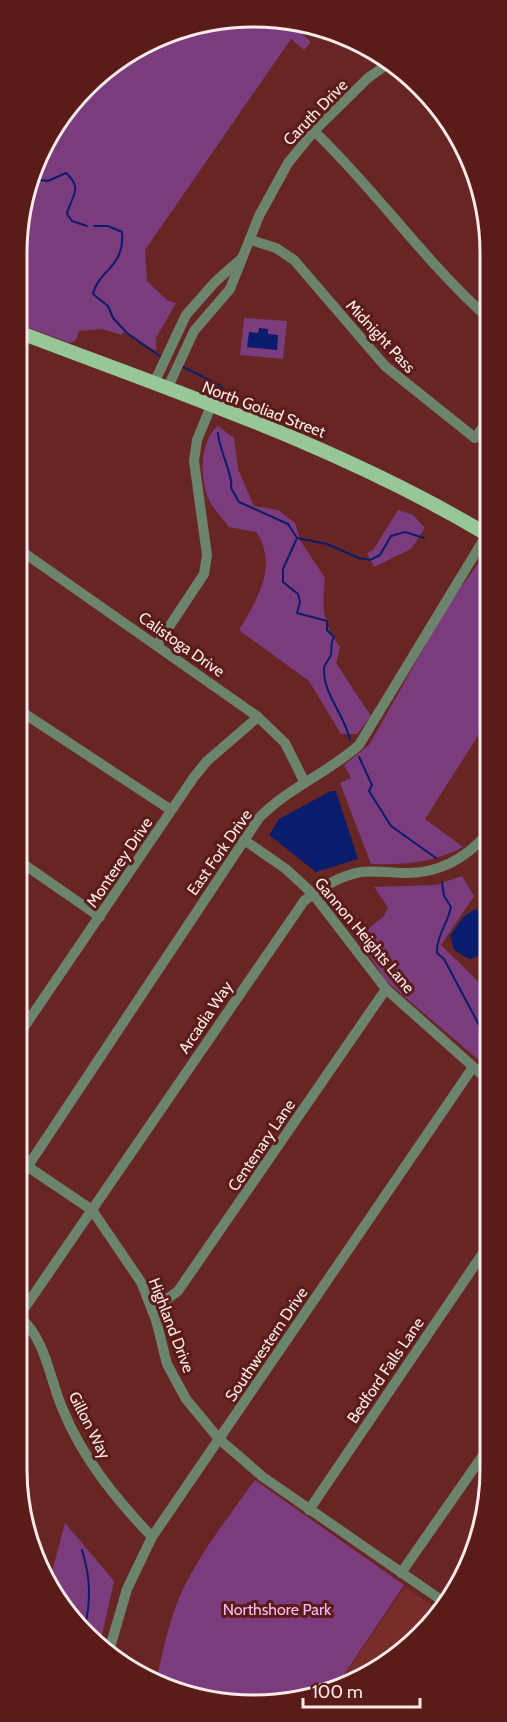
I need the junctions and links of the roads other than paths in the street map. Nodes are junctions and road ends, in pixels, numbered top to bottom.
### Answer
1 (383, 68) edge
2 (314, 131) junction
3 (251, 240) junction
4 (245, 256) junction
5 (480, 311) edge
6 (27, 335) edge
7 (161, 386) junction
8 (211, 406) junction
9 (480, 431) edge
10 (480, 531) edge
11 (480, 548) edge
12 (27, 555) edge
13 (157, 645) junction
14 (27, 715) edge
15 (258, 717) junction
16 (305, 783) junction
17 (171, 810) junction
18 (244, 840) junction
19 (480, 841) edge
20 (27, 867) edge
21 (313, 894) junction
22 (100, 917) junction
23 (386, 989) junction
24 (27, 1015) edge
25 (30, 1017) junction
26 (27, 1022) edge
27 (473, 1067) junction
28 (480, 1073) edge
29 (27, 1166) joint
30 (92, 1210) junction
31 (480, 1257) edge
32 (27, 1305) edge
33 (152, 1310) junction
34 (27, 1324) edge
35 (219, 1439) junction
36 (480, 1460) edge
37 (309, 1510) junction
38 (152, 1537) junction
39 (401, 1573) junction
40 (439, 1598) edge
41 (111, 1644) edge

1 - 2 street, Caruth Drive
2 - 3 street, Caruth Drive
2 - 5 street
3 - 4 street, Caruth Drive
3 - 9 street, Midnight Pass
4 - 7 street, Caruth Drive
4 - 7 street, Caruth Drive
6 - 7 main road, North Goliad Street
7 - 8 main road, North Goliad Street
8 - 10 main road, North Goliad Street
8 - 13 street
11 - 16 street, East Fork Drive
12 - 13 street, Calistoga Drive
13 - 15 street, Calistoga Drive
14 - 17 street
15 - 16 street, Calistoga Drive
15 - 17 street, Monterey Drive
16 - 18 street, East Fork Drive
17 - 22 street, Monterey Drive
18 - 21 street, Gannon Heights Lane
18 - 29 street, East Fork Drive
19 - 21 street, Arcadia Way
20 - 22 street
21 - 23 street, Gannon Heights Lane
21 - 30 street, Arcadia Way
22 - 25 street, Monterey Drive
23 - 27 street, Gannon Heights Lane
23 - 33 street, Centenary Lane
24 - 25 street
25 - 26 street, Monterey Drive
27 - 28 street, Gannon Heights Lane
27 - 35 street, Southwestern Drive
29 - 30 street, Highland Drive
30 - 32 street, Arcadia Way
30 - 33 street, Highland Drive
31 - 37 street, Bedford Falls Lane
33 - 35 street, Highland Drive
34 - 38 street, Gillon Way
35 - 37 street, Highland Drive
35 - 38 street, Southwestern Drive
36 - 39 street
37 - 39 street, Highland Drive
38 - 41 street, Southwestern Drive
39 - 40 street, Highland Drive

